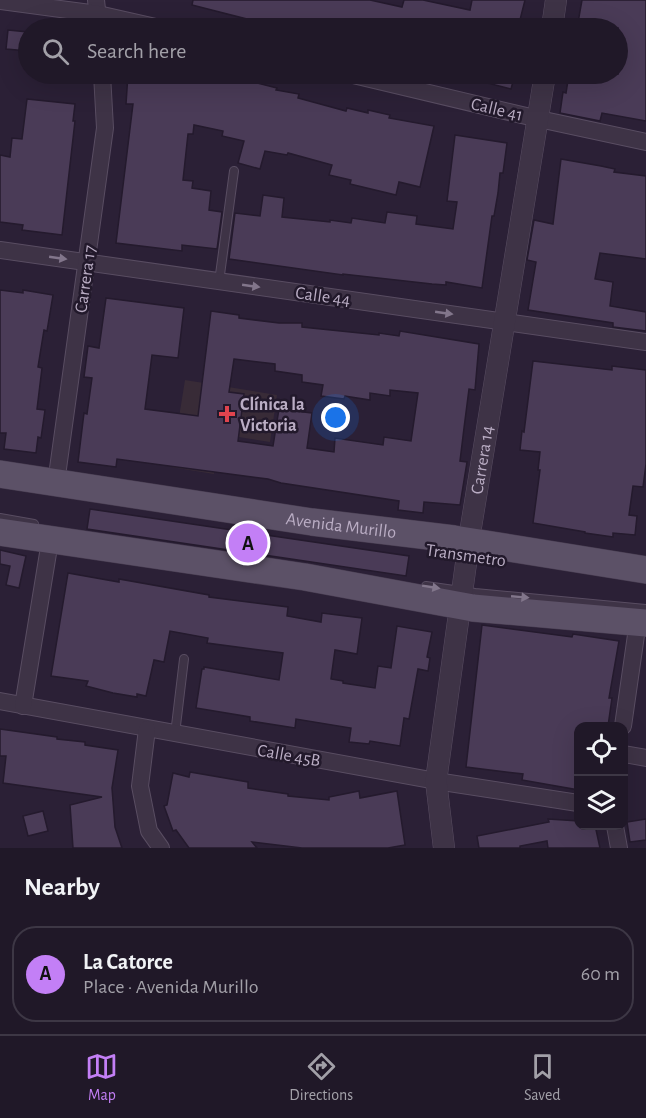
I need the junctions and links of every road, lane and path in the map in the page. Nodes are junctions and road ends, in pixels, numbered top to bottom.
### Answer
1 (556, 0) edge
2 (0, 1) edge
3 (97, 14) edge
4 (115, 18) edge
5 (553, 18) edge
6 (103, 84) edge
7 (391, 84) edge
8 (543, 84) edge
9 (538, 119) junction
10 (646, 142) edge
11 (234, 171) dead end
12 (0, 250) edge
13 (87, 262) junction
14 (219, 282) junction
15 (505, 321) junction
16 (646, 342) edge
17 (0, 474) edge
18 (56, 483) junction
19 (0, 518) edge
20 (0, 532) edge
21 (47, 533) junction
22 (467, 551) junction
23 (646, 570) edge
24 (411, 584) dead end
25 (460, 599) junction
26 (643, 617) edge
27 (184, 659) dead end
28 (0, 701) edge
29 (23, 706) junction
30 (624, 722) edge
31 (147, 729) junction
32 (175, 734) junction
33 (628, 755) edge
34 (646, 758) edge
35 (436, 781) junction
36 (574, 802) edge
37 (616, 830) edge
38 (161, 848) edge
39 (444, 848) edge
40 (619, 848) edge

1 - 5 street
2 - 3 street
3 - 4 street
6 - 13 street, Carrera 17
7 - 9 street, Calle 41
8 - 9 street, Carrera 14
9 - 10 street, Calle 41
9 - 15 street, Carrera 14
11 - 14 lane
12 -> 13 street, Calle 44
13 - 14 street, Calle 44
13 - 18 street, Carrera 17
14 -> 15 street, Calle 44
15 - 16 street, Calle 44
15 - 22 street, Carrera 14
17 - 18 main road, Avenida Murillo
18 - 22 main road, Avenida Murillo
19 - 21 lane
20 - 21 main road
21 - 25 main road
21 - 29 street
22 - 23 main road, Avenida Murillo
22 - 25 street, Carrera 14
24 -> 25 lane, Transmetro
25 -> 26 main road
25 - 35 street, Carrera 14
26 - 30 street
27 - 32 lane
28 - 29 street, Calle 45B
29 - 31 street, Calle 45B
31 - 32 street, Calle 45B
31 - 38 street
32 - 35 street, Calle 45B
33 - 34 street
35 - 36 street, Calle 45B
35 - 39 street, Carrera 14
37 - 40 street

